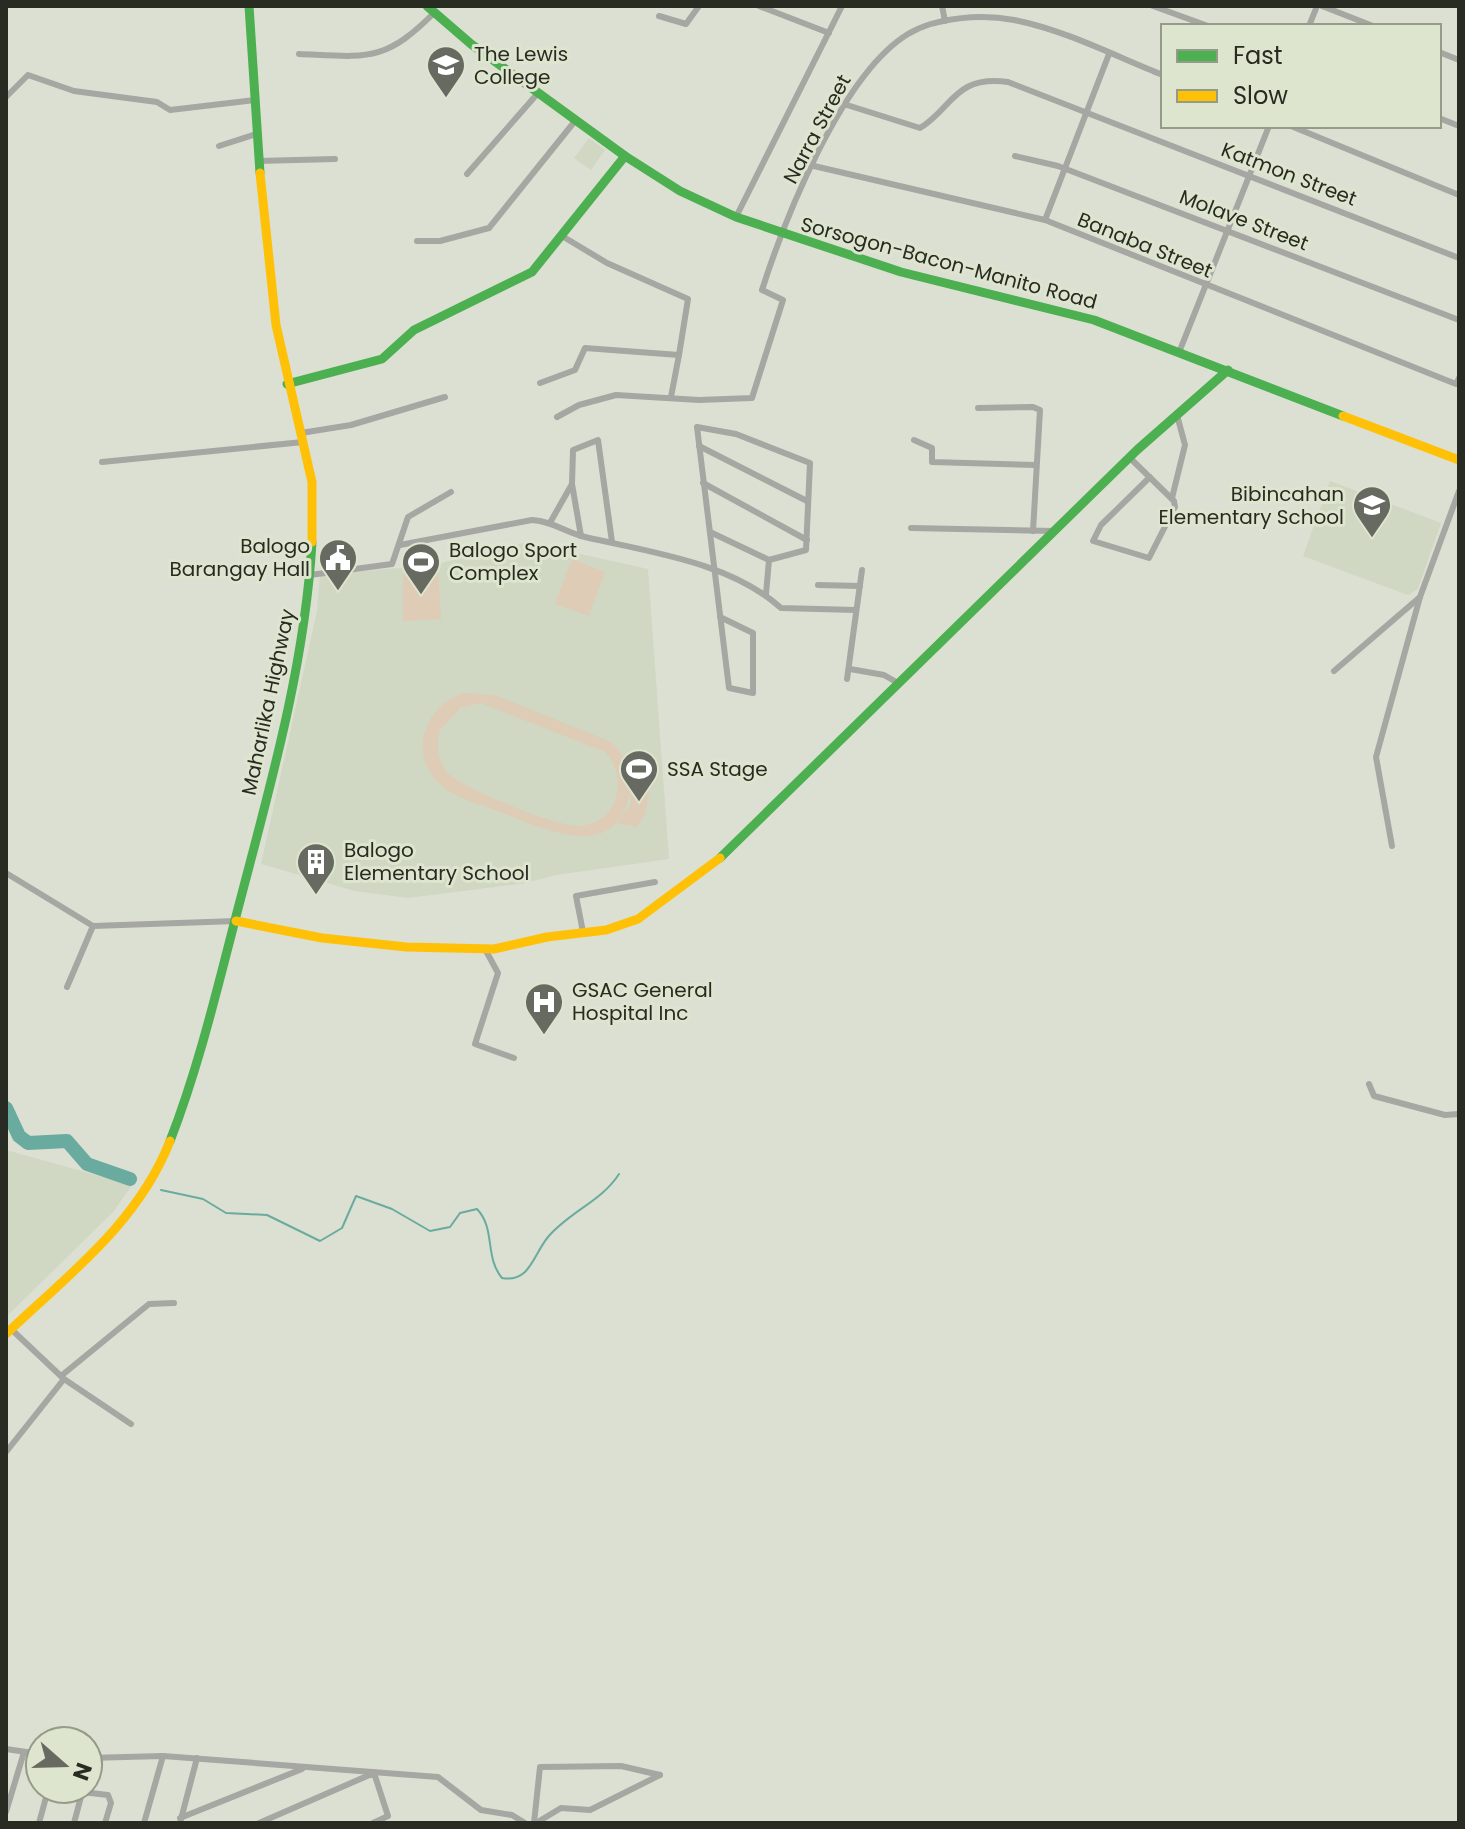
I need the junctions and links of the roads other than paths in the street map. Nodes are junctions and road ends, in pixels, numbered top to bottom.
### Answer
1 (249, 6) edge
2 (699, 6) edge
3 (759, 6) edge
4 (842, 6) edge
5 (942, 6) edge
6 (1153, 6) edge
7 (1320, 6) edge
8 (431, 9) edge
9 (1175, 10) edge
10 (659, 16) dead end
11 (945, 21) junction
12 (1204, 24) edge
13 (1310, 24) edge
14 (1368, 24) edge
15 (829, 33) junction
16 (299, 54) dead end
17 (1109, 54) junction
18 (1161, 74) edge
19 (538, 93) junction
20 (6, 97) edge
21 (255, 100) junction
22 (847, 105) junction
23 (1086, 112) junction
24 (575, 121) junction
25 (1268, 128) edge
26 (1296, 128) edge
27 (256, 134) junction
28 (219, 146) dead end
29 (625, 156) junction
30 (1015, 156) dead end
31 (335, 159) dead end
32 (258, 161) junction
33 (814, 166) junction
34 (1065, 168) junction
35 (467, 174) dead end
36 (1250, 176) junction
37 (1459, 195) edge
38 (736, 217) junction
39 (1045, 220) junction
40 (1227, 231) junction
41 (780, 234) junction
42 (562, 236) junction
43 (417, 241) dead end
44 (1459, 258) edge
45 (1205, 287) junction
46 (1459, 320) edge
47 (1180, 350) junction
48 (679, 355) junction
49 (1228, 370) junction
50 (1458, 381) edge
51 (540, 383) dead end
52 (287, 384) junction
53 (445, 397) dead end
54 (671, 397) junction
55 (978, 408) dead end
56 (1177, 415) junction
57 (557, 417) dead end
58 (302, 437) junction
59 (914, 440) dead end
60 (699, 446) junction
61 (1129, 457) junction
62 (1459, 460) edge
63 (102, 462) dead end
64 (1036, 465) junction
65 (1150, 477) junction
66 (703, 483) junction
67 (572, 484) junction
68 (1459, 491) edge
69 (451, 492) dead end
70 (1172, 498) junction
71 (807, 501) junction
72 (551, 521) junction
73 (911, 528) dead end
74 (1033, 531) junction
75 (1054, 531) junction
76 (710, 532) junction
77 (581, 536) junction
78 (807, 540) junction
79 (612, 542) junction
80 (400, 545) junction
81 (769, 560) junction
82 (714, 569) junction
83 (862, 570) dead end
84 (310, 575) junction
85 (818, 585) dead end
86 (860, 586) junction
87 (766, 594) junction
88 (1420, 597) junction
89 (855, 610) junction
90 (720, 617) junction
91 (850, 669) junction
92 (1334, 671) dead end
93 (847, 679) dead end
94 (898, 683) junction
95 (1392, 846) dead end
96 (6, 873) edge
97 (655, 882) dead end
98 (236, 921) junction
99 (93, 926) junction
100 (583, 932) junction
101 (485, 949) junction
102 (67, 987) dead end
103 (514, 1058) dead end
104 (1369, 1084) dead end
105 (1459, 1114) edge
106 (174, 1303) dead end
107 (8, 1331) edge
108 (62, 1378) junction
109 (131, 1424) dead end
110 (6, 1452) edge
111 (6, 1749) edge
112 (24, 1752) joint
113 (163, 1756) junction
114 (104, 1758) edge
115 (197, 1758) junction
116 (305, 1767) junction
117 (374, 1773) junction
118 (104, 1794) edge
119 (6, 1812) edge
120 (180, 1821) edge
121 (105, 1823) edge
122 (144, 1823) edge
123 (260, 1823) edge
124 (373, 1823) edge
125 (525, 1823) edge
126 (535, 1823) edge

1 - 21 main road, Maharlika Highway
2 - 10 street
3 - 15 street
4 - 15 street
5 - 11 street
6 - 9 street
7 - 13 street
7 - 14 street
8 - 16 street
8 - 19 main road, Sorsogon-Bacon-Manito Road
9 - 12 street
11 - 17 street, Narra Street
11 - 22 street, Narra Street
15 - 38 street
17 - 18 street, Narra Street
17 - 23 street
19 - 24 main road, Sorsogon-Bacon-Manito Road
19 - 35 street
20 - 21 street
21 - 27 main road, Maharlika Highway
22 - 23 street, Katmon Street
22 - 33 street, Narra Street
23 - 34 street
23 - 36 street, Katmon Street
24 - 29 main road, Sorsogon-Bacon-Manito Road
24 - 43 street
25 - 36 street
26 - 37 street
27 - 28 street
27 - 32 main road, Maharlika Highway
29 - 38 main road, Sorsogon-Bacon-Manito Road
29 - 42 main road
30 - 34 street, Molave Street
31 - 32 street
32 - 52 main road, Maharlika Highway
33 - 39 street, Banaba Street
33 - 41 street, Narra Street
34 - 39 street
34 - 40 street, Molave Street
36 - 40 street
36 - 44 street, Katmon Street
38 - 41 main road, Sorsogon-Bacon-Manito Road
39 - 45 street, Banaba Street
40 - 45 street
40 - 46 street, Molave Street
41 - 47 main road, Sorsogon-Bacon-Manito Road
41 - 54 street, Narra Street
42 - 48 street
42 - 52 main road
45 - 47 street
45 - 50 street, Banaba Street
47 - 49 main road, Sorsogon-Bacon-Manito Road
48 - 51 street
48 - 54 street
49 - 56 main road
49 - 62 main road, Sorsogon-Bacon-Manito Road
52 - 58 main road, Maharlika Highway
53 - 58 street
54 - 57 street
55 - 64 street
56 - 61 main road
56 - 70 street
58 - 63 street
58 - 84 main road, Maharlika Highway
59 - 64 street
60 - 66 street
60 - 71 street
60 - 71 street
61 - 65 street
61 - 75 main road
64 - 74 street
65 - 70 street
65 - 70 street
66 - 76 street
66 - 78 street
67 - 72 street
67 - 77 street
67 - 79 street
68 - 88 street
69 - 80 street
71 - 78 street
72 - 77 street
72 - 80 street
73 - 74 street
74 - 75 street
75 - 94 main road
76 - 81 street
76 - 82 street
77 - 79 street
78 - 81 street
79 - 82 street
80 - 84 street
81 - 87 street
82 - 87 street
82 - 90 street
83 - 86 street
84 - 98 main road, Maharlika Highway
85 - 86 street
86 - 89 street
87 - 89 street
88 - 92 street
88 - 95 street
89 - 91 street
90 - 90 street
91 - 93 street
91 - 94 street
94 - 100 main road
96 - 99 street
97 - 100 street
98 - 99 street
98 - 101 main road
98 - 107 main road, Maharlika Highway
99 - 102 street
100 - 101 main road
101 - 103 street
104 - 105 street
106 - 108 street
107 - 108 street
108 - 109 street
108 - 110 street
111 - 112 street
112 - 119 street
113 - 114 street
113 - 115 street
113 - 122 street
115 - 116 street
115 - 120 street
116 - 117 street
116 - 120 street
117 - 123 street
117 - 124 street
117 - 125 street
118 - 121 street
126 - 126 street

